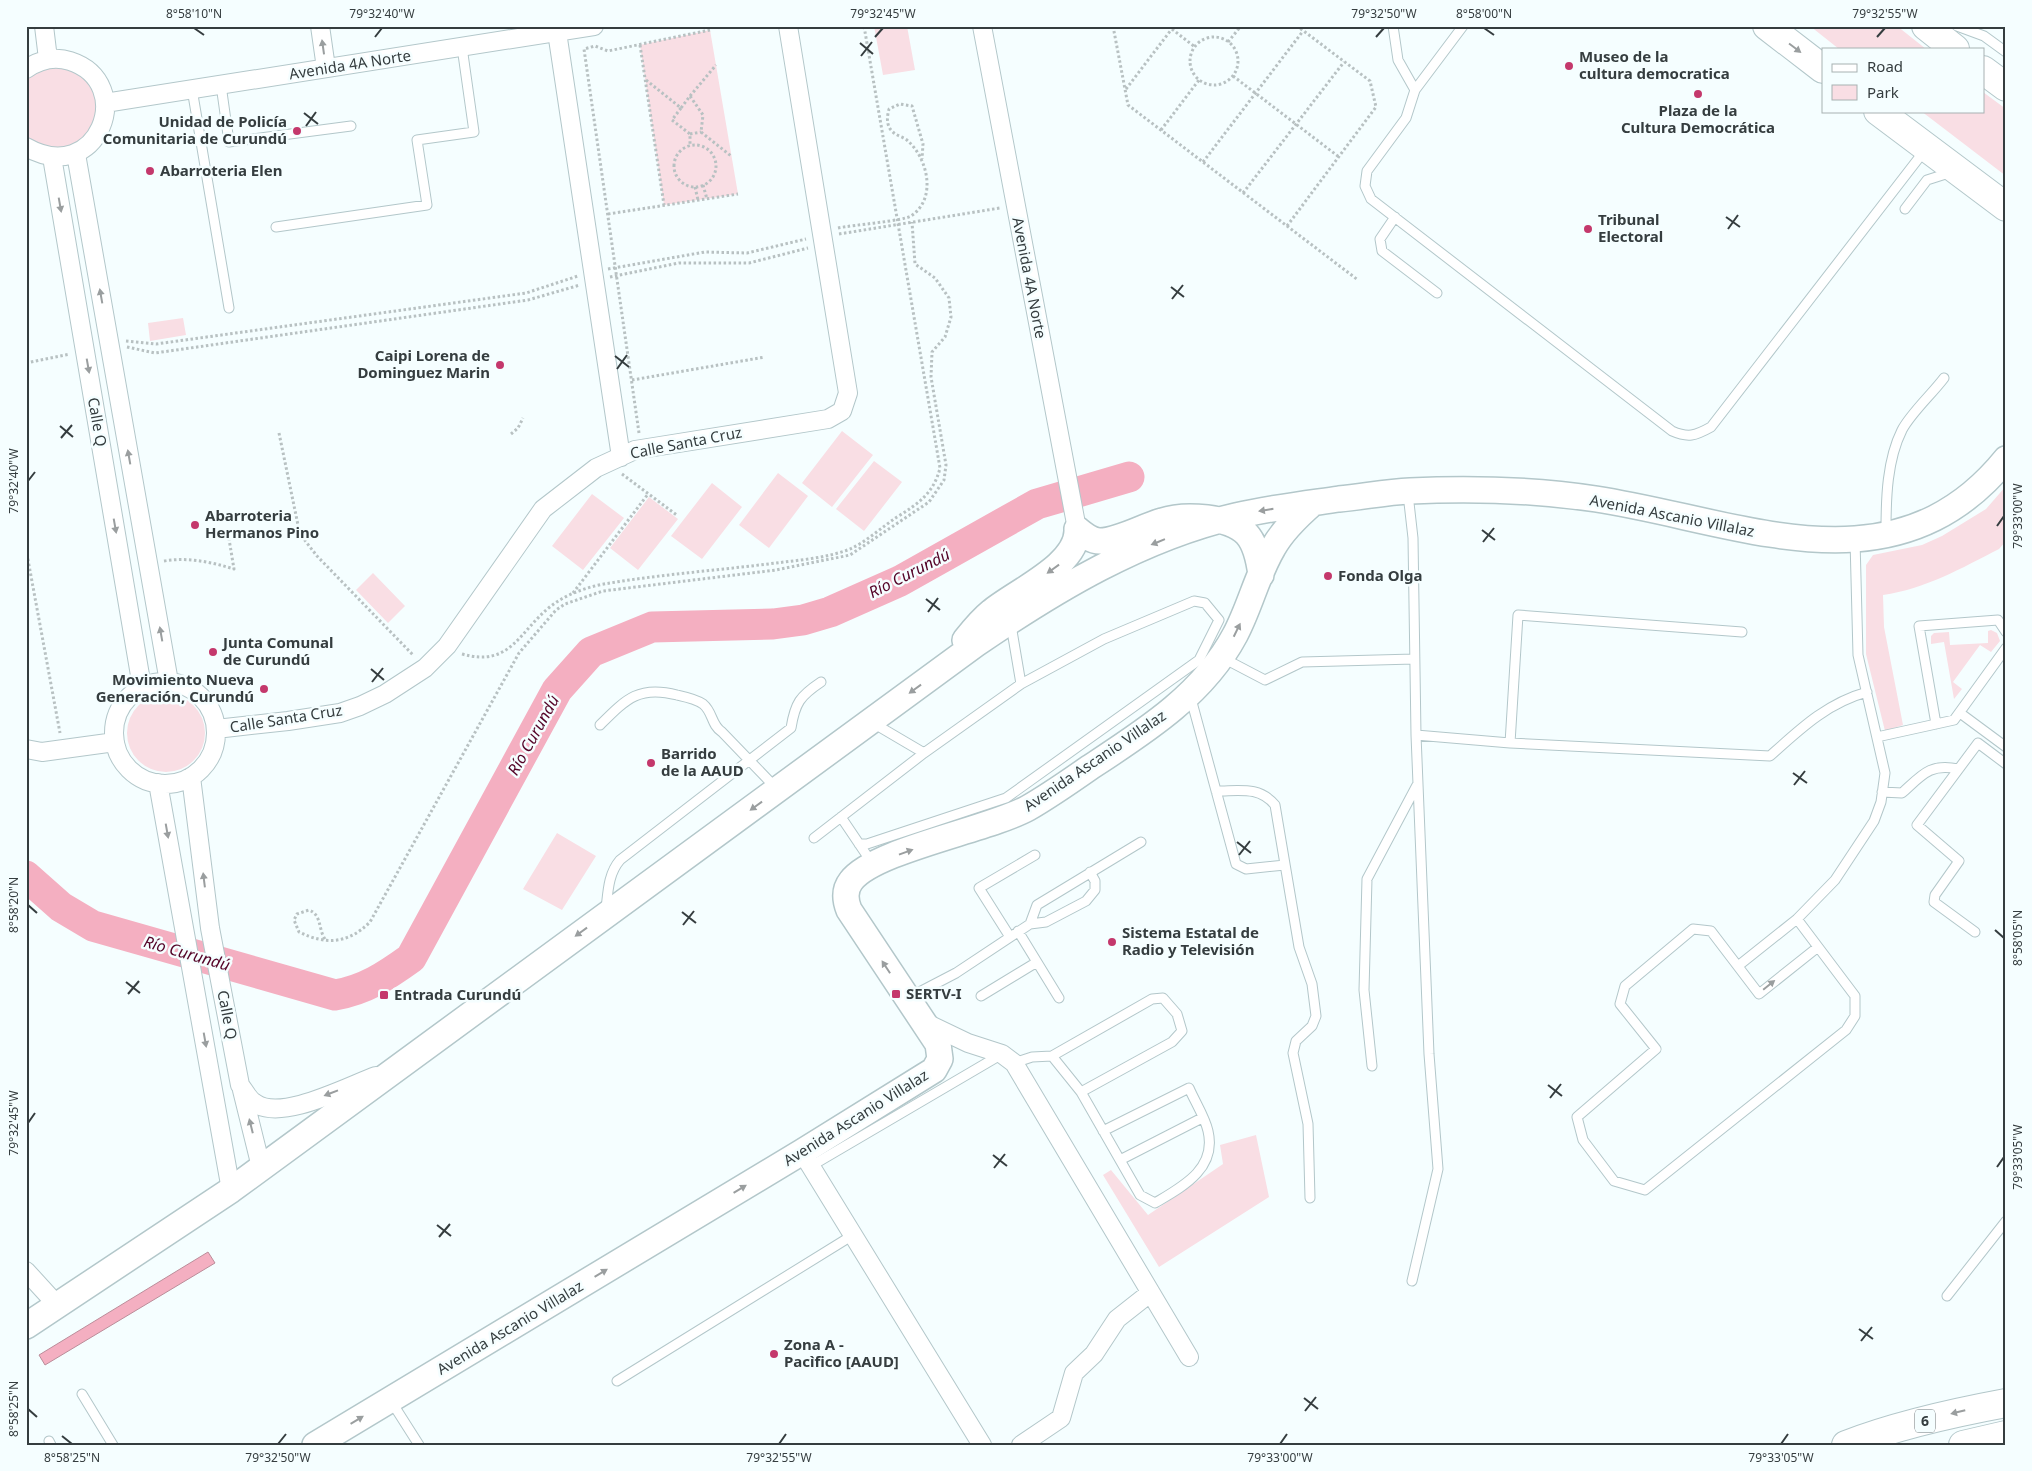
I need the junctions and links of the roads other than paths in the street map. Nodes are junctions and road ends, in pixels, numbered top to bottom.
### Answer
1 (44, 26) edge
2 (320, 26) edge
3 (594, 26) edge
4 (788, 26) edge
5 (982, 26) edge
6 (1393, 26) edge
7 (1463, 26) edge
8 (1767, 26) edge
9 (1926, 26) edge
10 (1957, 26) edge
11 (556, 32) junction
12 (462, 47) junction
13 (1955, 48) edge
14 (2006, 52) edge
15 (48, 59) junction
16 (326, 68) junction
17 (1822, 68) edge
18 (26, 69) edge
19 (1984, 71) edge
20 (221, 85) junction
21 (2006, 87) edge
22 (192, 89) junction
23 (1415, 90) junction
24 (105, 103) junction
25 (1879, 112) edge
26 (351, 126) dead end
27 (26, 147) edge
28 (1926, 148) junction
29 (76, 154) junction
30 (52, 157) junction
31 (1956, 170) junction
32 (2003, 204) edge
33 (1905, 209) dead end
34 (1395, 218) junction
35 (276, 227) dead end
36 (1437, 294) dead end
37 (229, 308) dead end
38 (1944, 378) dead end
39 (2006, 459) edge
40 (621, 464) junction
41 (1408, 491) junction
42 (1313, 503) junction
43 (1220, 520) junction
44 (1076, 524) junction
45 (1886, 535) junction
46 (1855, 540) junction
47 (1261, 575) junction
48 (1010, 621) junction
49 (1742, 632) dead end
50 (2006, 632) edge
51 (2006, 648) edge
52 (1222, 657) junction
53 (1414, 659) junction
54 (944, 668) junction
55 (169, 682) junction
56 (821, 682) dead end
57 (1021, 684) junction
58 (142, 687) junction
59 (1867, 692) junction
60 (1190, 694) junction
61 (1960, 713) junction
62 (870, 722) junction
63 (1936, 724) junction
64 (600, 725) dead end
65 (216, 730) junction
66 (1416, 734) junction
67 (1877, 737) junction
68 (115, 742) junction
69 (1510, 743) junction
70 (2006, 747) edge
71 (26, 749) edge
72 (924, 753) junction
73 (750, 760) junction
74 (2006, 764) edge
75 (1958, 769) junction
76 (191, 777) junction
77 (158, 783) junction
78 (1418, 784) junction
79 (778, 790) junction
80 (1216, 791) junction
81 (1882, 792) junction
82 (841, 817) junction
83 (814, 838) dead end
84 (1141, 842) dead end
85 (859, 844) junction
86 (1035, 855) dead end
87 (873, 865) junction
88 (1285, 865) junction
89 (1090, 872) junction
90 (605, 914) junction
91 (1797, 919) junction
92 (1030, 924) junction
93 (1975, 932) dead end
94 (1014, 934) junction
95 (1818, 947) junction
96 (1037, 962) junction
97 (1738, 966) junction
98 (981, 996) dead end
99 (1059, 998) dead end
100 (907, 999) junction
101 (924, 1022) junction
102 (1052, 1056) junction
103 (1008, 1059) junction
104 (1372, 1066) dead end
105 (393, 1069) junction
106 (240, 1085) junction
107 (1081, 1092) junction
108 (1202, 1118) junction
109 (1103, 1131) junction
110 (806, 1159) junction
111 (1120, 1160) junction
112 (261, 1167) junction
113 (231, 1190) junction
114 (1310, 1198) dead end
115 (2006, 1221) edge
116 (853, 1235) junction
117 (26, 1271) edge
118 (1412, 1281) dead end
119 (1150, 1293) junction
120 (1947, 1296) dead end
121 (58, 1306) junction
122 (26, 1326) edge
123 (1189, 1358) dead end
124 (617, 1381) dead end
125 (82, 1394) dead end
126 (390, 1400) junction
127 (2006, 1403) edge
128 (2006, 1435) edge
129 (113, 1445) edge
130 (315, 1445) edge
131 (419, 1445) edge
132 (982, 1445) edge
133 (1021, 1445) edge
134 (1846, 1445) edge
135 (1963, 1445) edge

1 - 15 street
16 -> 2 street
3 - 11 street, Avenida 4A Norte
4 - 40 street, Calle Santa Cruz
5 - 44 street, Avenida 4A Norte
6 - 23 lane
7 - 23 lane
8 -> 17 highway
9 - 13 highway
10 - 14 lane
11 - 12 street, Avenida 4A Norte
11 - 40 street
12 - 16 street, Avenida 4A Norte
12 - 35 lane
15 - 18 street
15 - 24 street
16 - 20 street, Avenida 4A Norte
19 - 21 highway
20 - 22 street, Avenida 4A Norte
20 - 26 lane
22 - 24 street, Avenida 4A Norte
22 - 37 lane
23 - 34 lane
24 - 29 street
25 - 28 highway
27 - 30 street
28 - 31 highway
28 - 34 lane
29 - 30 street
55 -> 29 street, Calle Q
30 -> 58 street, Calle Q
31 - 32 highway
31 - 33 lane
34 - 36 lane
38 - 45 lane
39 - 45 main road, Avenida Ascanio Villalaz
40 - 65 street, Calle Santa Cruz
41 - 42 main road, Avenida Ascanio Villalaz
41 - 46 main road, Avenida Ascanio Villalaz
41 - 53 lane
42 -> 43 main road, Avenida Ascanio Villalaz
42 - 47 main road, Avenida Ascanio Villalaz
43 - 44 main road
43 - 47 main road
43 -> 48 main road, Avenida Ascanio Villalaz
44 -> 54 main road
45 - 46 main road, Avenida Ascanio Villalaz
46 - 59 lane
52 -> 47 main road, Avenida Ascanio Villalaz
48 - 54 main road, Avenida Ascanio Villalaz
48 - 57 lane
49 - 69 lane
50 - 63 lane
51 - 61 lane
52 - 53 lane
52 - 60 main road, Avenida Ascanio Villalaz
53 - 66 lane
54 -> 62 main road, Avenida Ascanio Villalaz
55 - 58 street
55 - 65 street
56 - 73 lane
57 - 72 lane
57 - 85 lane
58 - 68 street
59 - 67 lane
59 - 69 lane
60 - 80 lane
87 -> 60 main road, Avenida Ascanio Villalaz
61 - 63 lane
61 - 70 lane
62 - 72 lane
62 - 79 main road, Avenida Ascanio Villalaz
63 - 67 lane
64 - 73 lane
65 - 76 street
66 - 69 lane
66 - 78 lane
67 - 81 lane
68 - 71 street
68 - 77 street
72 - 82 lane
73 - 79 lane
73 - 90 lane
74 - 75 lane
75 - 81 lane
75 - 93 lane
76 - 77 street
106 -> 76 street, Calle Q
77 -> 113 street, Calle Q
78 - 104 lane
78 - 118 lane
79 -> 90 main road, Avenida Ascanio Villalaz
80 - 88 lane
80 - 88 lane
81 - 91 lane
82 - 83 lane
82 - 85 lane
84 - 89 lane
85 - 87 lane
86 - 94 lane
100 -> 87 main road, Avenida Ascanio Villalaz
88 - 114 lane
89 - 92 lane
89 - 92 lane
90 -> 105 main road, Avenida Ascanio Villalaz
91 - 95 lane
91 - 97 lane
92 - 94 lane
94 - 96 lane
94 - 100 lane
97 -> 95 lane
95 - 97 lane
96 - 98 lane
96 - 99 lane
100 - 101 main road, Avenida Ascanio Villalaz
101 - 103 street
101 - 110 main road, Avenida Ascanio Villalaz
102 - 103 lane
102 - 107 lane
102 - 107 lane
103 - 110 lane
103 - 119 street
105 -> 106 street, Calle Q
105 - 112 main road, Avenida Ascanio Villalaz
112 -> 106 street
107 - 109 lane
108 - 109 lane
108 - 111 lane
108 - 111 lane
109 - 111 lane
110 - 116 street
126 -> 110 main road, Avenida Ascanio Villalaz
112 - 113 main road, Avenida Ascanio Villalaz
113 - 121 main road, Avenida Ascanio Villalaz
115 - 120 lane
116 - 124 lane
116 - 132 street
117 - 121 street
119 - 123 street
119 - 133 street
121 - 122 main road, Avenida Ascanio Villalaz
125 - 129 lane
130 -> 126 main road, Avenida Ascanio Villalaz
126 - 131 lane
127 -> 134 highway, 6
128 - 135 highway

